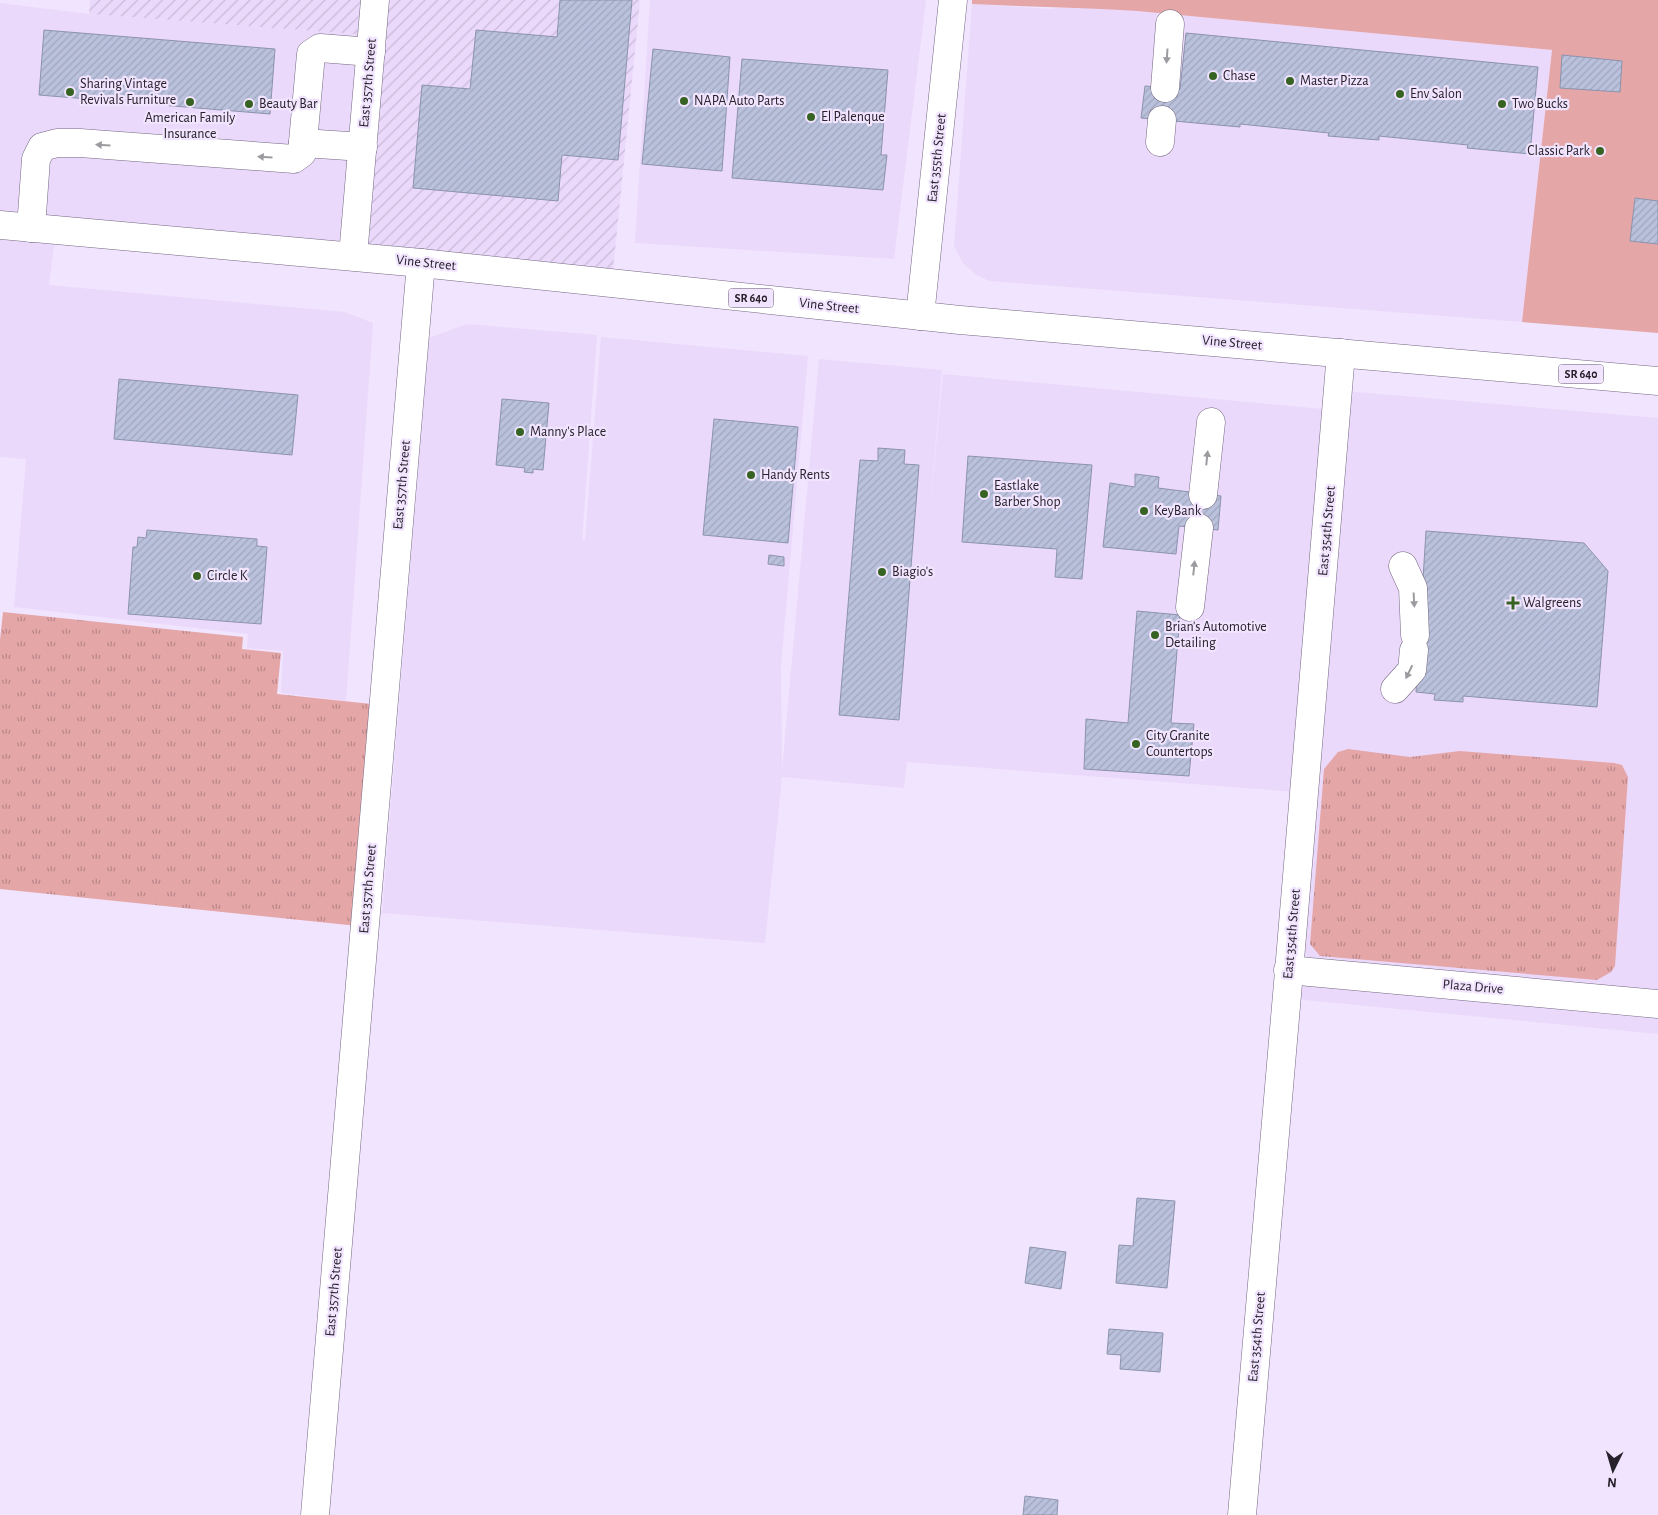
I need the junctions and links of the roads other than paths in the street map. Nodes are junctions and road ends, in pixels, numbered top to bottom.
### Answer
1 (375, 0) edge
2 (953, 0) edge
3 (1170, 24) dead end
4 (370, 52) junction
5 (1165, 88) dead end
6 (303, 143) junction
7 (363, 147) junction
8 (0, 225) edge
9 (31, 228) junction
10 (353, 256) junction
11 (421, 263) junction
12 (920, 316) junction
13 (1341, 353) junction
14 (1658, 381) edge
15 (1211, 422) dead end
16 (1203, 495) dead end
17 (1199, 528) dead end
18 (1403, 566) dead end
19 (1190, 607) dead end
20 (1394, 689) dead end
21 (1288, 970) junction
22 (1658, 1004) edge
23 (315, 1515) edge
24 (1242, 1515) edge

1 - 4 street, East 357th Street
2 - 12 street, East 355th Street
3 -> 5 street
4 - 6 street
4 - 7 street, East 357th Street
6 - 7 street
6 -> 9 street
7 - 10 street, East 357th Street
8 - 9 street, Vine Street / SR 640
9 - 10 street, Vine Street / SR 640
10 - 11 street, Vine Street / SR 640
11 - 12 street, Vine Street / SR 640
11 - 23 street, East 357th Street
12 - 13 street, Vine Street / SR 640
13 - 14 street, Vine Street / SR 640
13 - 21 street, East 354th Street
16 -> 15 street
19 -> 17 street
18 -> 20 street
21 - 22 street, Plaza Drive
21 - 24 street, East 354th Street

